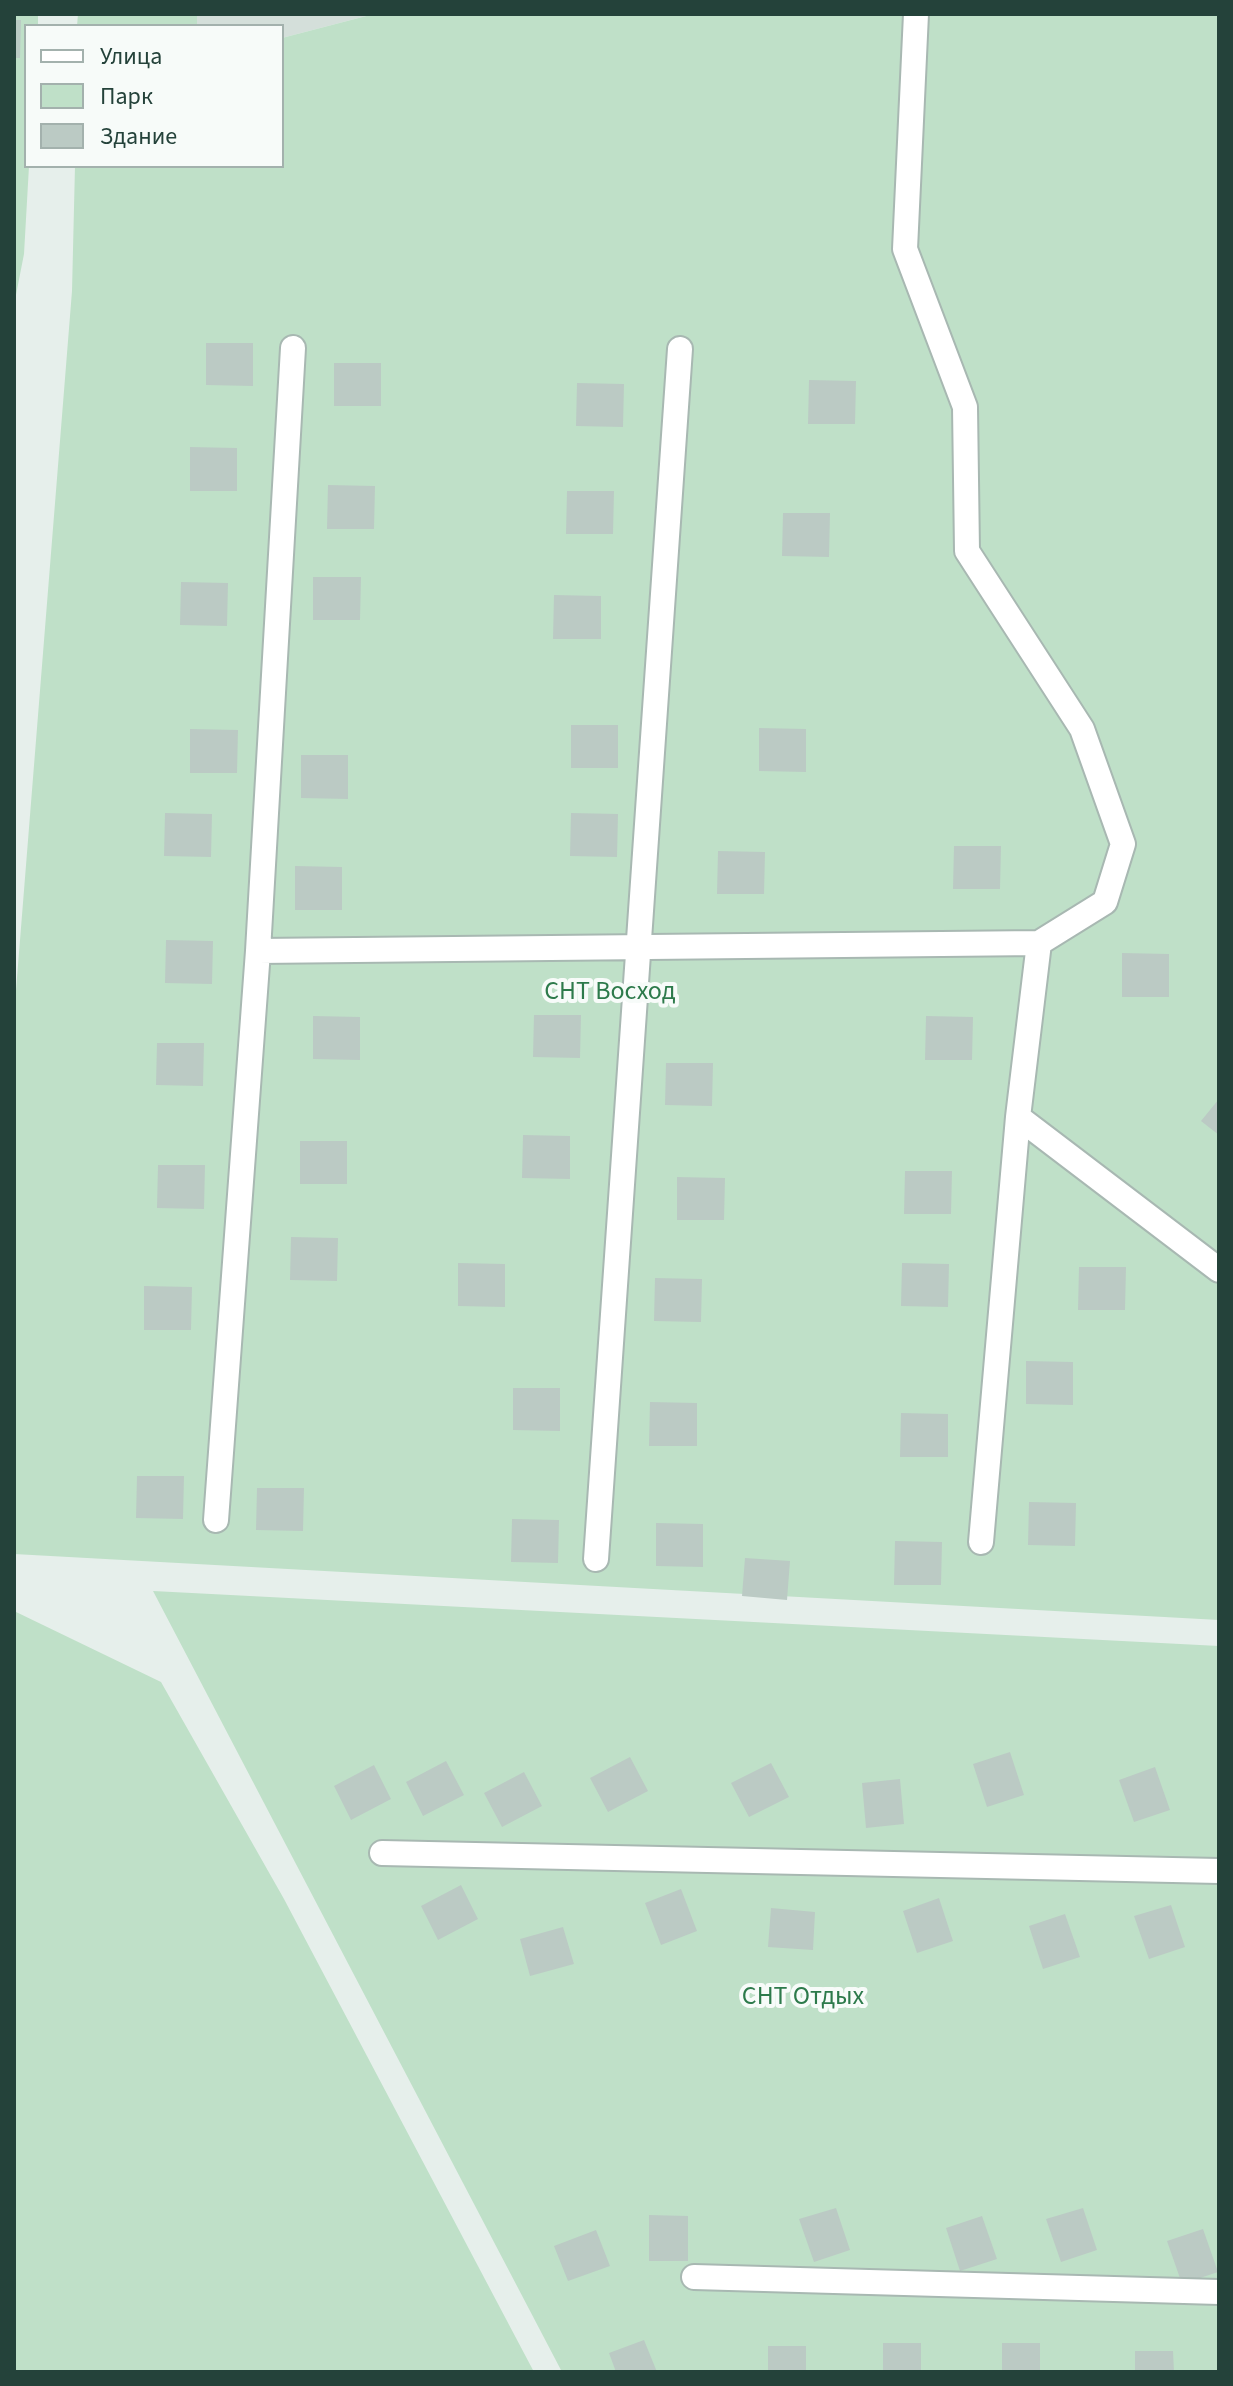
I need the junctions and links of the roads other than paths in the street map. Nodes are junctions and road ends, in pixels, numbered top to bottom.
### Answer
1 (916, 14) edge
2 (293, 348) dead end
3 (680, 349) dead end
4 (1039, 943) junction
5 (637, 947) junction
6 (258, 951) junction
7 (1018, 1117) junction
8 (1219, 1270) edge
9 (216, 1520) dead end
10 (981, 1542) dead end
11 (596, 1559) dead end
12 (382, 1853) dead end
13 (1219, 1871) edge
14 (694, 2277) dead end
15 (1219, 2292) edge

1 - 4 street
2 - 6 street
3 - 5 street
4 - 5 street
4 - 7 street
5 - 6 street
5 - 11 street
6 - 9 street
7 - 8 street
7 - 10 street
12 - 13 street
14 - 15 street

